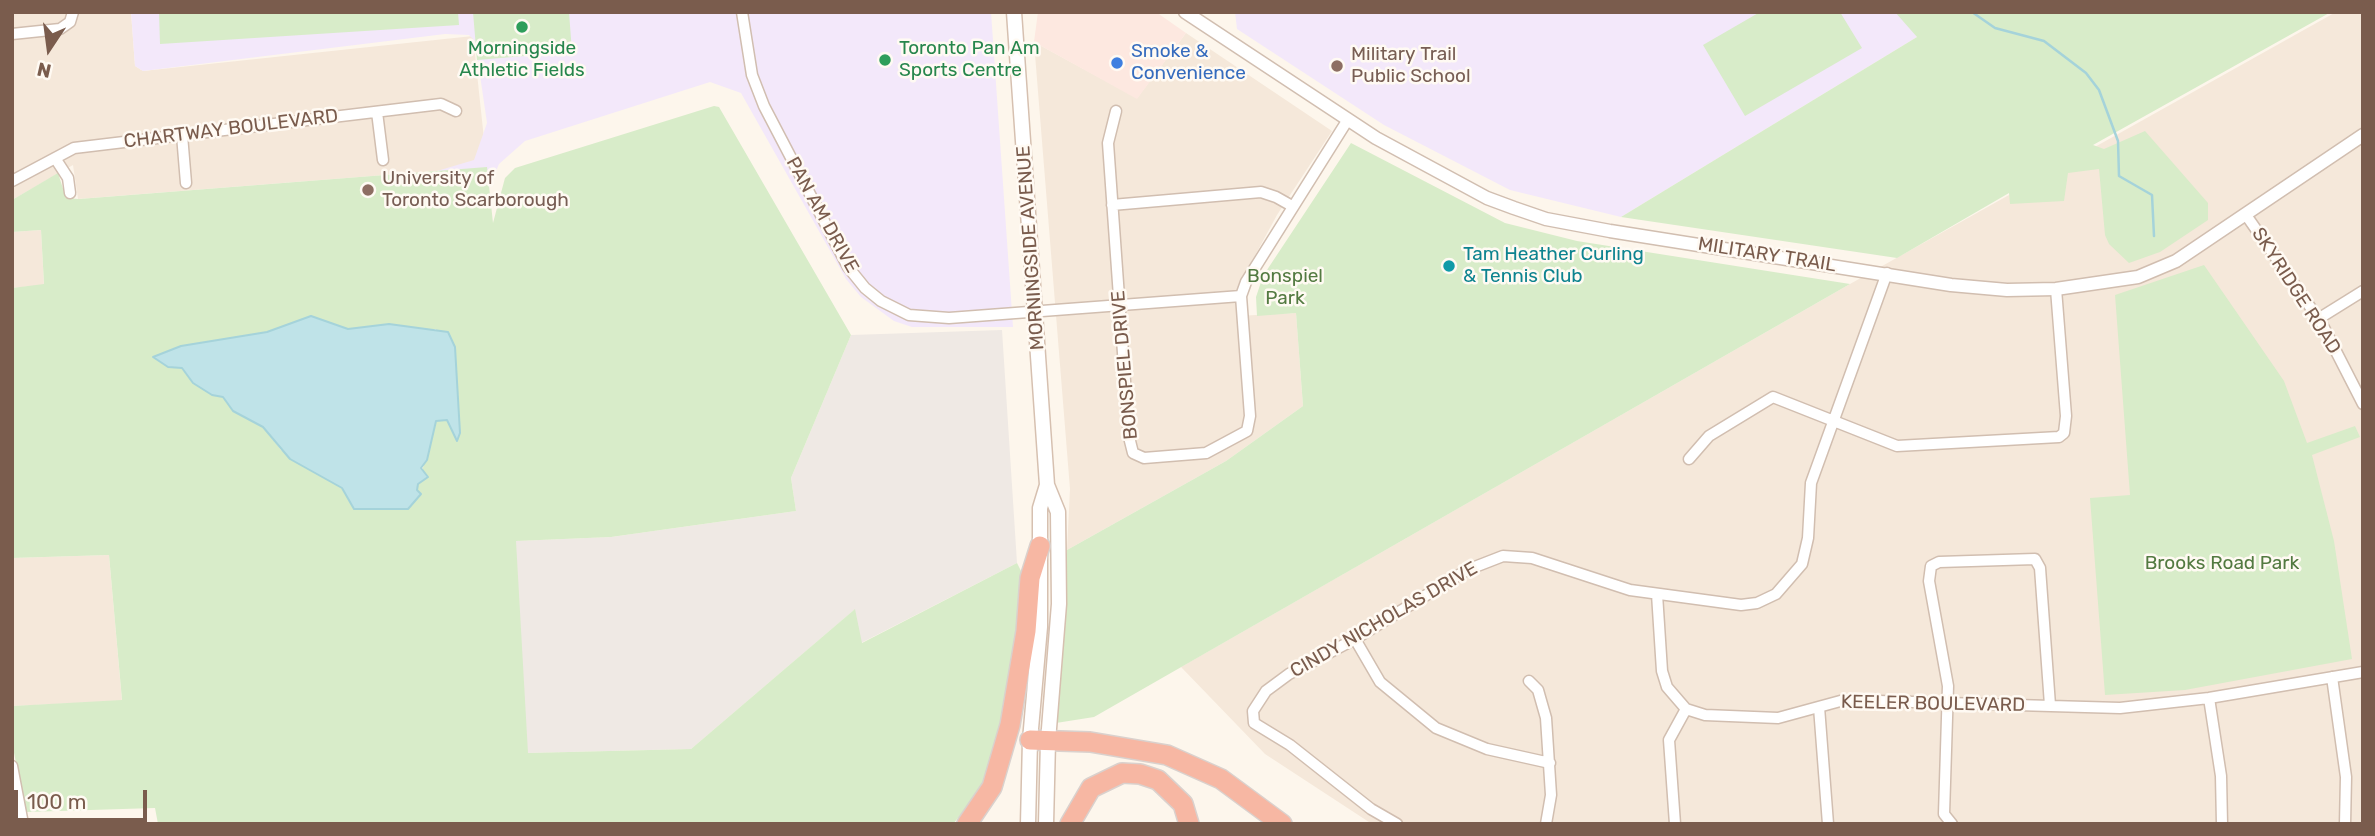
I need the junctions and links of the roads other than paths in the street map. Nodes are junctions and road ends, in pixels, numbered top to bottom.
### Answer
1 (73, 12) edge
2 (743, 12) edge
3 (1014, 12) edge
4 (1185, 12) edge
5 (12, 34) edge
6 (456, 111) dead end
7 (1116, 111) dead end
8 (377, 112) junction
9 (1347, 121) junction
10 (181, 135) junction
11 (2363, 135) edge
12 (55, 158) junction
13 (383, 160) dead end
14 (12, 181) edge
15 (186, 183) dead end
16 (70, 193) dead end
17 (1112, 205) junction
18 (1292, 206) junction
19 (2246, 215) junction
20 (1888, 273) junction
21 (2056, 289) junction
22 (2363, 291) edge
23 (1241, 296) junction
24 (1120, 304) junction
25 (1035, 310) junction
26 (2318, 319) junction
27 (2363, 404) edge
28 (1833, 421) junction
29 (1689, 459) dead end
30 (1047, 485) junction
31 (1040, 546) junction
32 (1657, 594) junction
33 (1354, 639) junction
34 (2363, 672) edge
35 (2332, 677) junction
36 (1529, 681) dead end
37 (2208, 698) junction
38 (1949, 702) junction
39 (2050, 705) junction
40 (1819, 707) junction
41 (1686, 709) junction
42 (1039, 740) junction
43 (1550, 763) junction
44 (12, 766) edge
45 (23, 824) edge
46 (967, 824) edge
47 (1028, 824) edge
48 (1046, 824) edge
49 (1070, 824) edge
50 (1189, 824) edge
51 (1282, 824) edge
52 (1397, 824) edge
53 (1546, 824) edge
54 (1675, 824) edge
55 (1828, 824) edge
56 (1952, 824) edge
57 (2222, 824) edge
58 (2345, 824) edge

1 - 5 street
2 - 25 street, PAN AM DRIVE
3 - 25 main road, MORNINGSIDE AVENUE
4 - 9 street, MILITARY TRAIL
6 - 8 street, CHARTWAY BOULEVARD
7 - 17 street, BONSPIEL DRIVE
8 - 10 street, CHARTWAY BOULEVARD
8 - 13 street
9 - 18 street, BONSPIEL DRIVE
9 - 20 street, MILITARY TRAIL
10 - 12 street, CHARTWAY BOULEVARD
10 - 15 street
11 - 19 street, MILITARY TRAIL
12 - 14 street, CHARTWAY BOULEVARD
12 - 16 street
17 - 18 street
17 - 24 street, BONSPIEL DRIVE
18 - 23 street, BONSPIEL DRIVE
19 - 21 street, MILITARY TRAIL
19 - 26 street, SKYRIDGE ROAD
20 - 21 street, MILITARY TRAIL
20 - 28 street
21 - 28 street
22 - 26 street
23 - 24 street, PAN AM DRIVE
23 - 24 street, BONSPIEL DRIVE
24 - 25 street, PAN AM DRIVE
25 - 30 main road, MORNINGSIDE AVENUE
26 - 27 street, SKYRIDGE ROAD
28 - 29 street
28 - 32 street
30 - 31 main road, MORNINGSIDE AVENUE
30 - 42 main road, MORNINGSIDE AVENUE
31 - 42 main road, MORNINGSIDE AVENUE
31 - 46 highway
32 - 33 street, CINDY NICHOLAS DRIVE
32 - 41 street
33 - 43 street
33 - 52 street, CINDY NICHOLAS DRIVE
34 - 35 street, KEELER BOULEVARD
35 - 37 street, KEELER BOULEVARD
35 - 58 street
36 - 43 street
37 - 39 street, KEELER BOULEVARD
37 - 57 street
38 - 39 street, KEELER BOULEVARD
38 - 39 street
38 - 40 street, KEELER BOULEVARD
38 - 56 street
40 - 41 street, KEELER BOULEVARD
40 - 55 street
41 - 54 street
42 - 47 main road, MORNINGSIDE AVENUE
42 - 48 main road, MORNINGSIDE AVENUE
42 - 51 highway
43 - 53 street
44 - 45 street
49 - 50 highway

